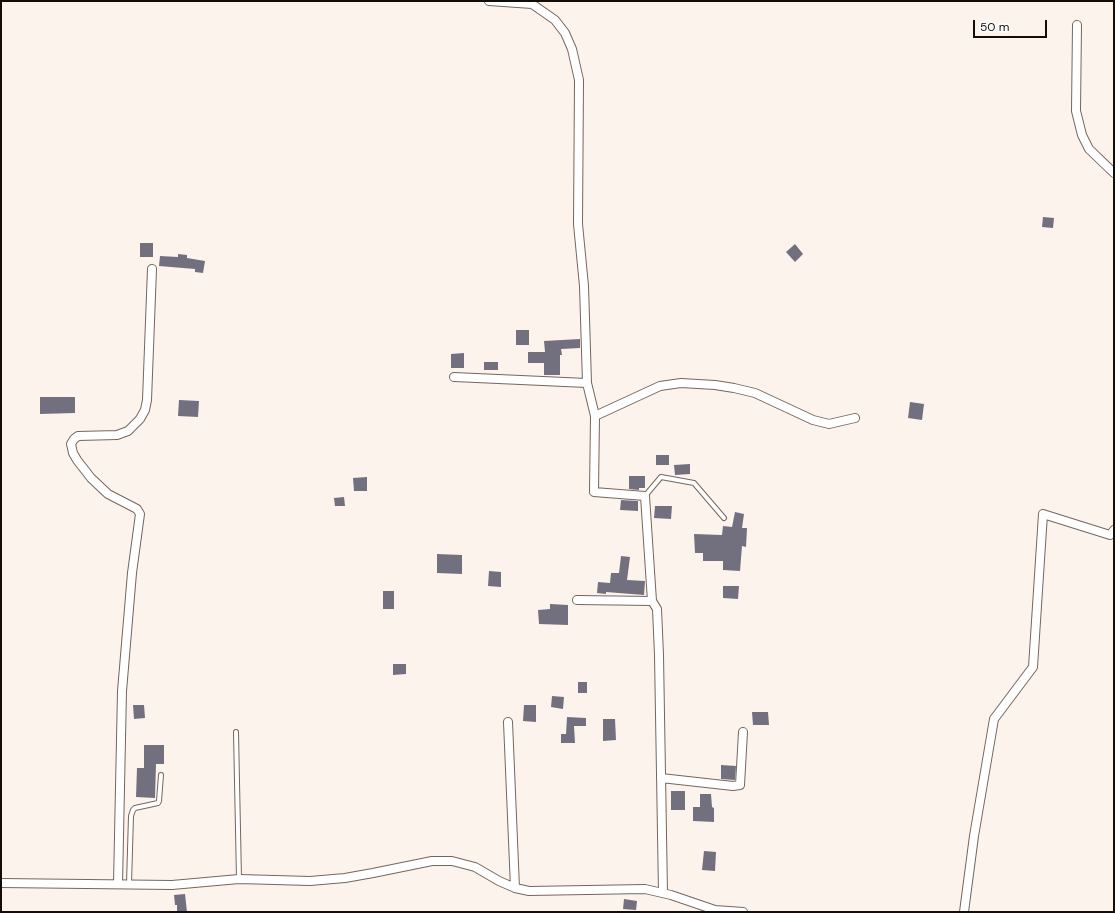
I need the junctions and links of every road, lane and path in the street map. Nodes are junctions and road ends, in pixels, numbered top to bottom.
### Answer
1 (489, 1) edge
2 (1077, 25) dead end
3 (1114, 173) edge
4 (152, 268) dead end
5 (454, 377) dead end
6 (587, 383) junction
7 (595, 416) junction
8 (855, 418) dead end
9 (645, 496) junction
10 (724, 518) dead end
11 (1114, 530) edge
12 (577, 600) dead end
13 (652, 601) junction
14 (508, 722) dead end
15 (236, 732) dead end
16 (743, 732) dead end
17 (161, 775) dead end
18 (661, 778) junction
19 (239, 879) junction
20 (1, 883) edge
21 (118, 884) junction
22 (129, 884) junction
23 (515, 888) junction
24 (663, 893) junction
25 (715, 911) edge
26 (743, 912) edge
27 (964, 912) edge

1 - 6 street
2 - 3 street
4 - 21 street
5 - 6 street
6 - 7 street
7 - 8 street
7 - 9 street
9 - 10 lane
9 - 13 street
11 - 27 street
12 - 13 street
13 - 18 street
14 - 23 street
15 - 19 lane
16 - 18 street
17 - 22 lane
18 - 24 street
19 - 22 street
19 - 23 street
20 - 21 street
21 - 22 street
23 - 24 street
24 - 25 street
25 - 26 street

